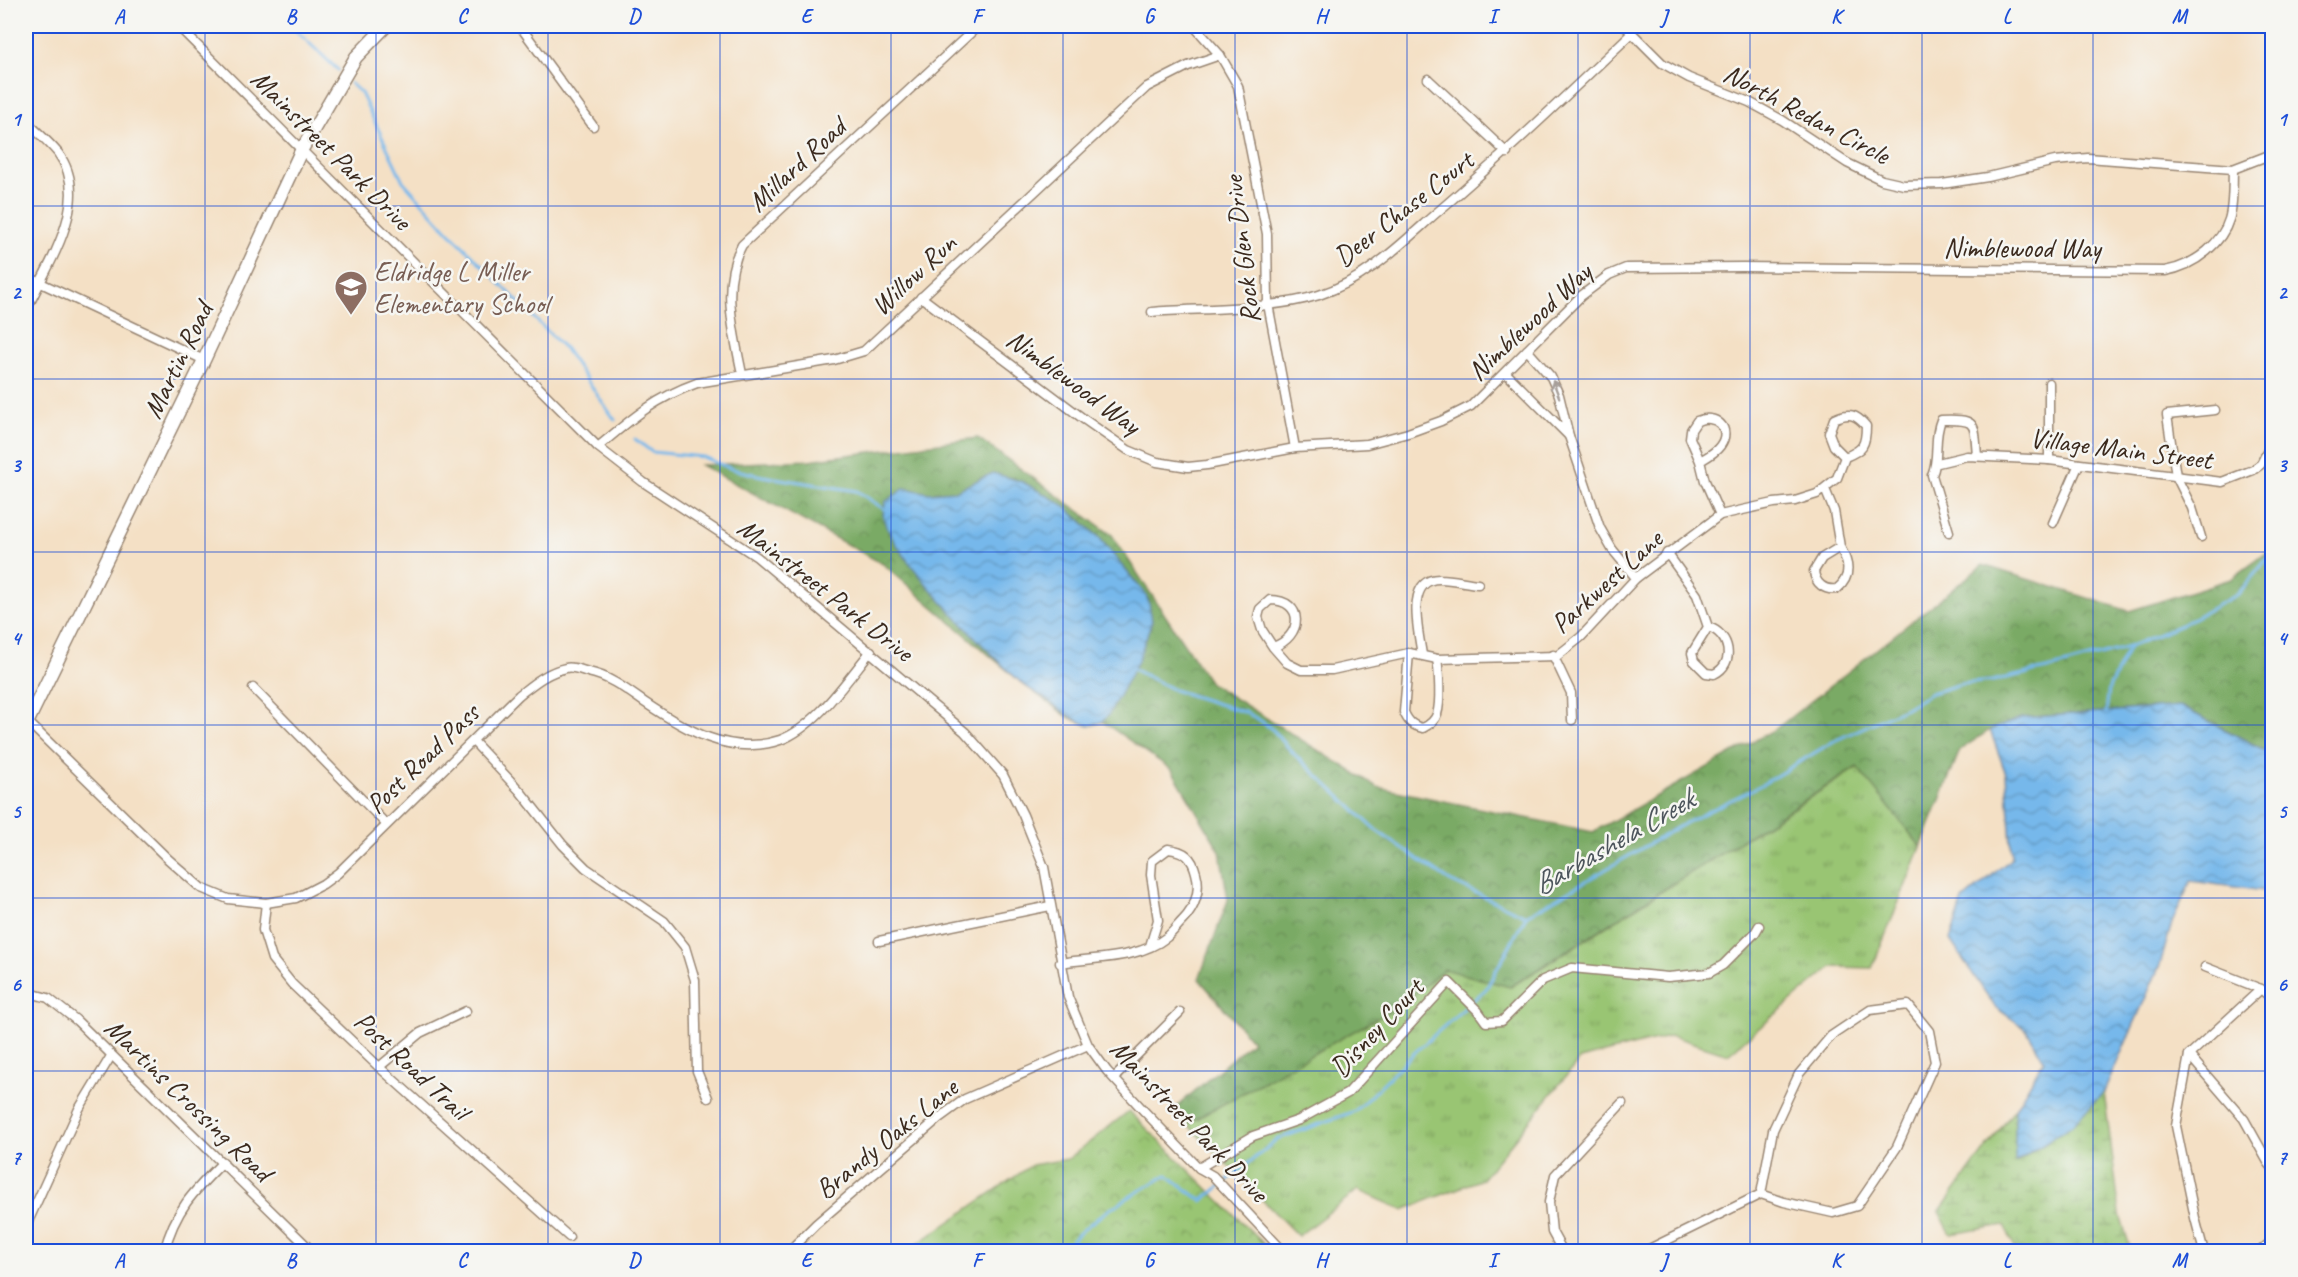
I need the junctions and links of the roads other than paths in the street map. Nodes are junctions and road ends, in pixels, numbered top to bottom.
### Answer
1 (178, 26) edge
2 (386, 26) edge
3 (520, 26) edge
4 (978, 26) edge
5 (1194, 26) edge
6 (1624, 26) edge
7 (1632, 33) junction
8 (1220, 56) junction
9 (1428, 79) dead end
10 (26, 121) edge
11 (592, 126) dead end
12 (301, 150) junction
13 (1507, 153) junction
14 (2272, 154) edge
15 (2233, 169) junction
16 (26, 276) edge
17 (39, 282) junction
18 (921, 297) junction
19 (1268, 304) junction
20 (26, 311) edge
21 (1152, 312) dead end
22 (1527, 350) junction
23 (204, 360) junction
24 (1506, 373) junction
25 (742, 374) junction
26 (2049, 383) dead end
27 (2215, 410) dead end
28 (2272, 432) edge
29 (1569, 436) junction
30 (598, 447) junction
31 (1295, 448) junction
32 (1977, 456) junction
33 (1845, 457) junction
34 (2049, 460) junction
35 (1700, 461) junction
36 (1938, 463) junction
37 (2079, 464) junction
38 (2176, 476) junction
39 (1825, 489) junction
40 (1720, 515) junction
41 (2053, 523) dead end
42 (1949, 532) dead end
43 (2201, 537) dead end
44 (1840, 547) junction
45 (1667, 553) junction
46 (1636, 578) junction
47 (1478, 584) dead end
48 (1708, 627) junction
49 (1273, 647) junction
50 (871, 651) junction
51 (1409, 653) junction
52 (1422, 655) junction
53 (1552, 655) junction
54 (1437, 659) junction
55 (253, 688) dead end
56 (1572, 720) dead end
57 (26, 722) edge
58 (473, 741) junction
59 (386, 824) junction
60 (266, 903) junction
61 (1050, 906) junction
62 (1759, 926) dead end
63 (879, 941) dead end
64 (1150, 946) junction
65 (1060, 963) junction
66 (2205, 967) dead end
67 (2261, 988) junction
68 (26, 992) edge
69 (2272, 999) edge
70 (466, 1011) dead end
71 (1180, 1012) dead end
72 (1088, 1045) junction
73 (2190, 1055) junction
74 (111, 1056) junction
75 (379, 1066) junction
76 (1114, 1078) junction
77 (708, 1098) dead end
78 (1622, 1103) dead end
79 (223, 1162) junction
80 (2272, 1167) edge
81 (1199, 1168) junction
82 (1761, 1194) junction
83 (26, 1226) edge
84 (569, 1237) dead end
85 (2272, 1241) edge
86 (164, 1251) edge
87 (313, 1251) edge
88 (788, 1251) edge
89 (1284, 1251) edge
90 (1563, 1251) edge
91 (1643, 1251) edge
92 (2204, 1251) edge
93 (2259, 1251) edge

1 - 12 street, Mainstreet Park Drive
2 - 12 street, Martin Road
3 - 11 street
4 - 25 street, Millard Road
5 - 8 street, Rock Glen Drive
6 - 7 street, North Redan Circle
7 - 13 street, Deer Chase Court
7 - 15 street, North Redan Circle
8 - 18 street, Willow Run
8 - 19 street, Rock Glen Drive
9 - 13 street
10 - 17 street
12 - 23 street, Martin Road
12 - 30 street, Mainstreet Park Drive
13 - 19 street, Deer Chase Court
14 - 15 street, North Redan Circle
15 - 22 street, Nimblewood Way
16 - 17 street
17 - 20 street
17 - 23 street
18 - 25 street, Willow Run
18 - 31 street, Nimblewood Way
19 - 21 street, Deer Chase Court
19 - 31 street, Rock Glen Drive
22 - 24 street, Nimblewood Way
29 -> 22 street
23 - 57 street, Martin Road
24 - 29 street
24 - 31 street, Nimblewood Way
25 - 30 street, Willow Run
26 - 34 street
27 - 38 street
28 - 38 street, Village Main Street
29 - 46 street
30 - 50 street, Mainstreet Park Drive
32 - 34 street, Village Main Street
32 - 36 street, Village Main Street
32 - 36 street
33 - 33 street
33 - 39 street
34 - 37 street, Village Main Street
35 - 35 street
35 - 40 street
36 - 42 street
37 - 38 street, Village Main Street
37 - 41 street
38 - 43 street
39 - 40 street, Parkwest Lane
39 - 44 street
40 - 45 street, Parkwest Lane
44 - 44 street
45 - 46 street, Parkwest Lane
45 - 48 street
46 - 53 street, Parkwest Lane
47 - 52 street
48 - 48 street
49 - 49 street, Parkwest Lane
49 - 51 street, Parkwest Lane
50 - 58 street, Post Road Pass
50 - 61 street, Mainstreet Park Drive
51 - 52 street, Parkwest Lane
51 - 54 street
52 - 54 street, Parkwest Lane
53 - 54 street, Parkwest Lane
53 - 56 street
55 - 59 street
57 - 60 street, Post Road Pass
58 - 59 street, Post Road Pass
58 - 77 street
59 - 60 street, Post Road Pass
60 - 75 street, Post Road Trail
61 - 63 street
61 - 65 street, Mainstreet Park Drive
62 - 81 street, Disney Court
64 - 64 street
64 - 65 street
65 - 72 street, Mainstreet Park Drive
66 - 67 street
67 - 69 street
67 - 73 street
68 - 74 street, Martins Crossing Road
70 - 75 street
71 - 76 street
72 - 76 street, Mainstreet Park Drive
72 - 88 street, Brandy Oaks Lane
73 - 80 street
73 - 92 street
74 - 79 street, Martins Crossing Road
74 - 83 street
75 - 84 street, Post Road Trail
76 - 81 street, Mainstreet Park Drive
78 - 90 street
79 - 86 street
79 - 87 street, Martins Crossing Road
81 - 89 street, Mainstreet Park Drive
82 - 82 street
82 - 91 street
85 - 93 street

